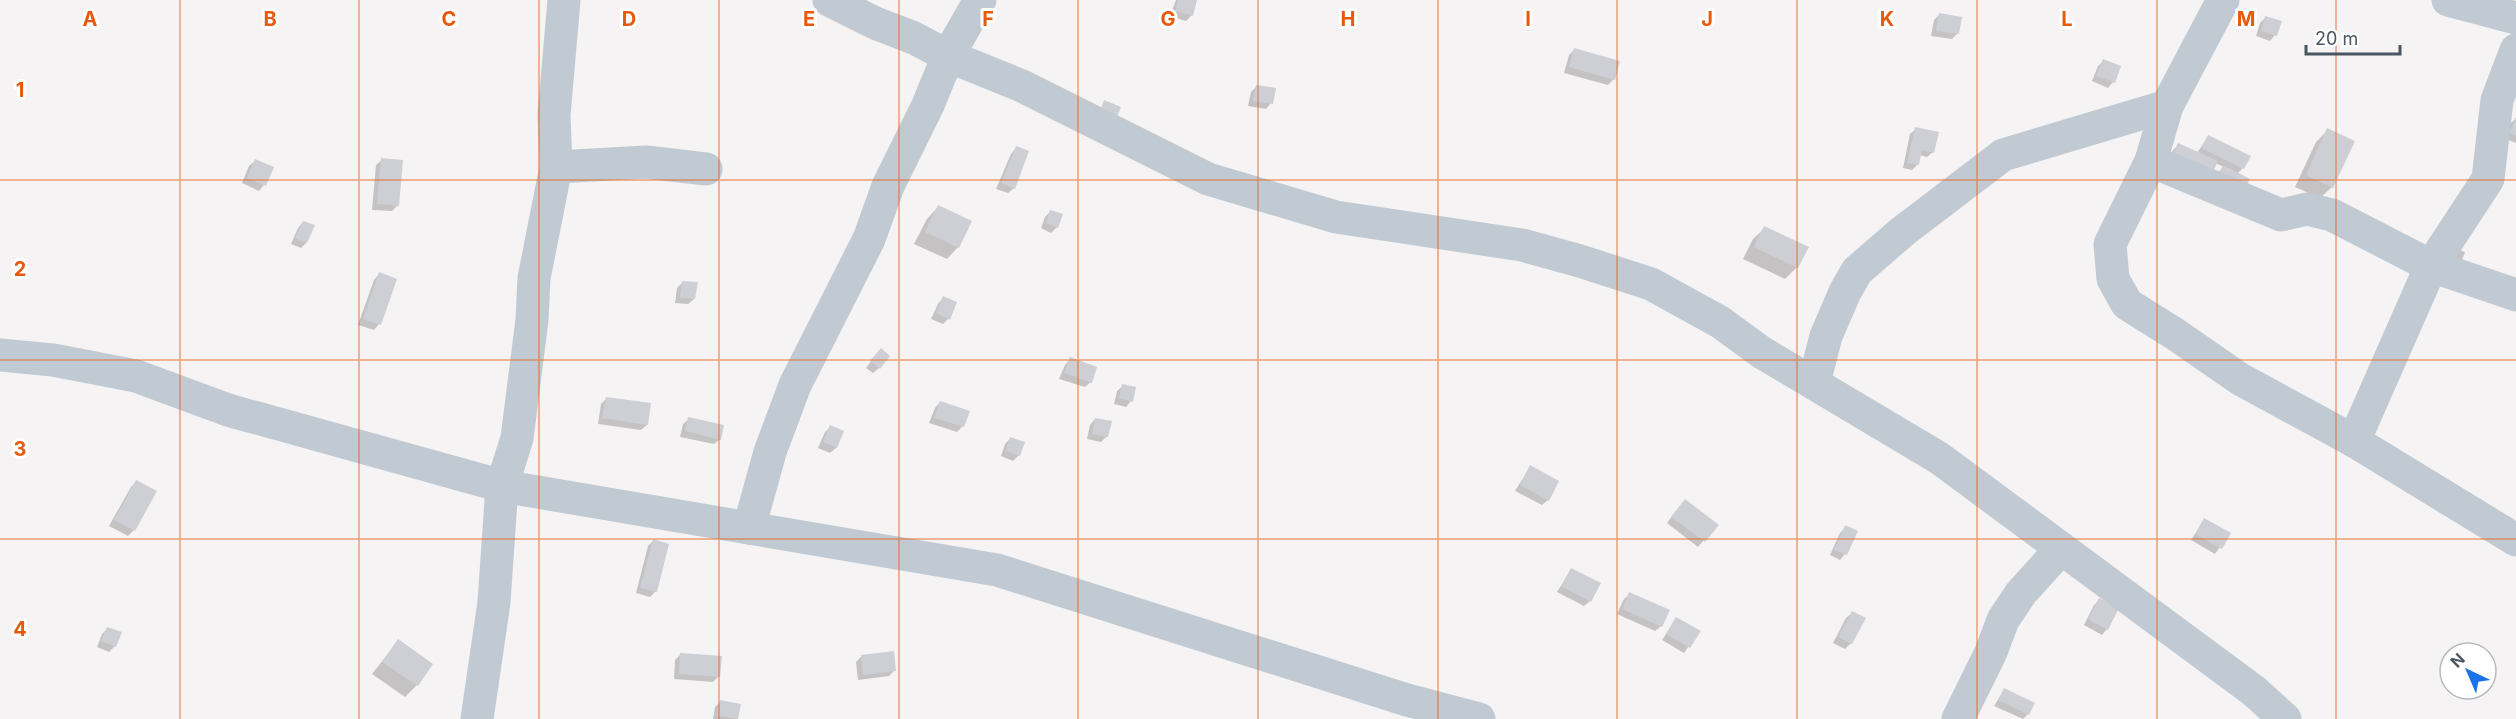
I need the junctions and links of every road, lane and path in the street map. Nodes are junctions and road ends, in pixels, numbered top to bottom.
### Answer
1 (564, 0) edge
2 (829, 0) edge
3 (980, 0) edge
4 (2223, 0) edge
5 (2448, 0) edge
6 (2516, 18) edge
7 (2516, 50) edge
8 (948, 56) junction
9 (2167, 106) junction
10 (2151, 161) junction
11 (556, 167) junction
12 (706, 169) dead end
13 (2431, 266) junction
14 (2516, 295) edge
15 (0, 355) edge
16 (1814, 383) junction
17 (2354, 441) junction
18 (502, 486) junction
19 (749, 528) junction
20 (2516, 540) edge
21 (2061, 549) junction
22 (477, 719) edge
23 (1479, 719) edge
24 (1958, 719) edge
25 (2285, 719) edge

1 - 11 street
2 - 8 street
3 - 8 street
4 - 9 street
5 - 6 street
7 - 13 street
8 - 16 street
8 - 19 street
9 - 10 street
9 - 16 street
10 - 13 street
10 - 17 street
11 - 12 street
11 - 18 street
13 - 14 street
13 - 17 street
15 - 18 street
16 - 21 street
17 - 20 street
18 - 19 street
18 - 22 street
19 - 23 street
21 - 24 street
21 - 25 street

